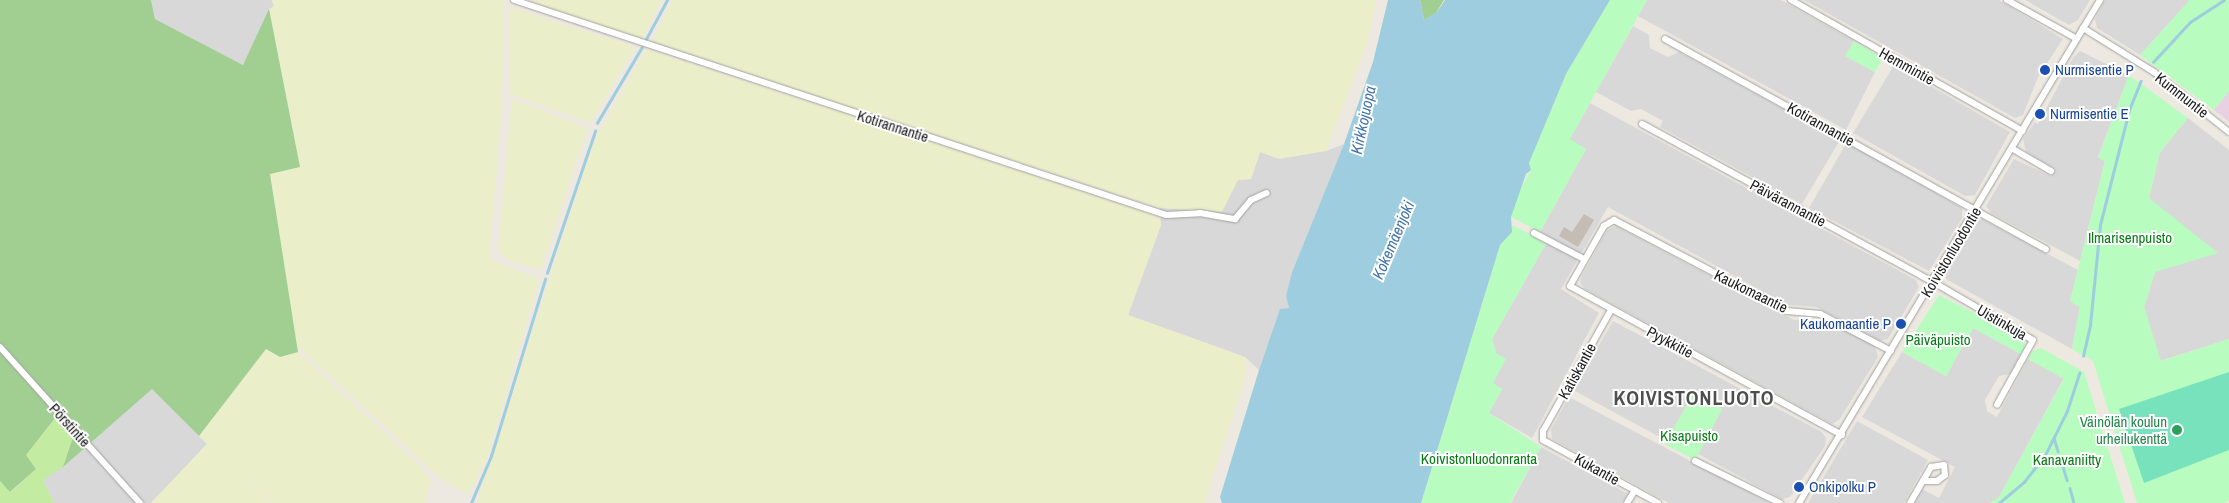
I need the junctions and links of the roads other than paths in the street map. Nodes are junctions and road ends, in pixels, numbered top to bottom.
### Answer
1 (514, 0) edge
2 (1791, 0) edge
3 (2007, 0) edge
4 (2100, 0) edge
5 (2083, 28) junction
6 (1665, 39) dead end
7 (2077, 39) junction
8 (1642, 124) dead end
9 (2023, 132) junction
10 (2229, 132) edge
11 (2013, 149) junction
12 (2051, 171) dead end
13 (1267, 192) dead end
14 (1976, 211) junction
15 (1614, 220) joint
16 (1534, 233) dead end
17 (2046, 249) dead end
18 (1584, 259) junction
19 (1934, 282) junction
20 (1611, 310) junction
21 (0, 347) edge
22 (1891, 351) junction
23 (1997, 405) dead end
24 (1543, 431) joint
25 (1842, 435) junction
26 (1695, 461) dead end
27 (1923, 481) dead end
28 (1634, 490) junction
29 (140, 503) edge
30 (1627, 503) edge
31 (1658, 503) edge
32 (1780, 503) edge
33 (1799, 503) edge
34 (1910, 503) edge

1 - 13 street, Kotirannantie
2 - 9 street, Hemmintie
3 - 7 street
4 - 5 street, Koivistonluodontie
5 - 7 street, Koivistonluodontie
5 - 10 street, Kummuntie
6 - 14 street, Kotirannantie
7 - 9 street, Koivistonluodontie
8 - 19 street, Päivärannantie
9 - 11 street, Koivistonluodontie
11 - 12 street
11 - 14 street, Koivistonluodontie
14 - 17 street, Kotirannantie
14 - 19 street, Koivistonluodontie
15 - 18 street, Pyykkitie
15 - 22 street, Kaukomaantie
16 - 18 street
18 - 20 street, Pyykkitie
19 - 22 street, Koivistonluodontie
19 - 23 street, Uistinkuja
20 - 24 street, Katiskantie
20 - 25 street, Pyykkitie
21 - 29 street, Pörstintie
22 - 25 street, Koivistonluodontie
24 - 28 street, Kukantie
25 - 33 street, Koivistonluodontie
26 - 32 street
27 - 34 street
28 - 30 street
28 - 31 street, Kukantie

